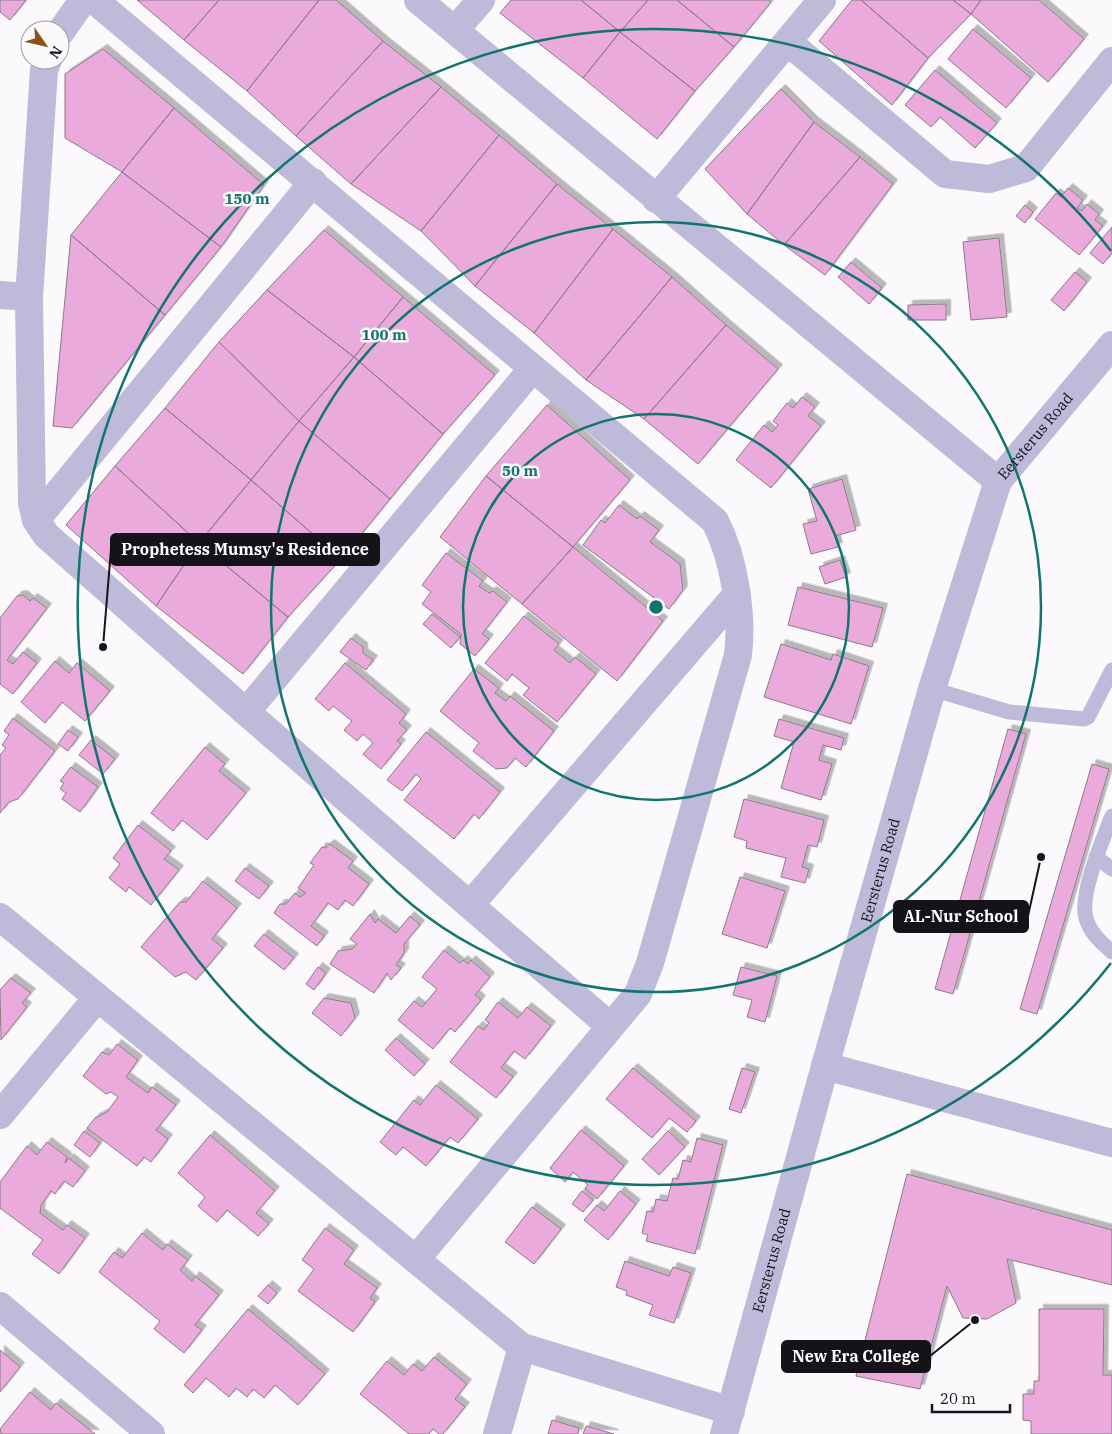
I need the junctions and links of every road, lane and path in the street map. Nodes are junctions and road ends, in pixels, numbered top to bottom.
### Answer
1 (83, 0) edge
2 (94, 0) edge
3 (418, 0) edge
4 (481, 0) edge
5 (822, 0) edge
6 (69, 20) edge
7 (455, 30) junction
8 (788, 42) junction
9 (1112, 61) edge
10 (44, 70) edge
11 (314, 182) junction
12 (656, 199) junction
13 (0, 295) edge
14 (29, 297) junction
15 (1109, 354) edge
16 (533, 368) junction
17 (998, 480) junction
18 (36, 520) junction
19 (737, 594) junction
20 (1112, 670) edge
21 (932, 689) junction
22 (246, 712) junction
23 (1112, 816) edge
24 (1096, 857) junction
25 (1112, 869) edge
26 (470, 905) junction
27 (0, 917) edge
28 (1112, 952) edge
29 (97, 998) junction
30 (610, 1026) junction
31 (825, 1066) junction
32 (0, 1115) edge
33 (1112, 1143) edge
34 (416, 1259) junction
35 (0, 1306) edge
36 (522, 1347) junction
37 (727, 1423) edge
38 (151, 1434) edge
39 (497, 1434) edge

1 - 6 street
2 - 11 street
3 - 7 street
4 - 7 street
5 - 8 street
7 - 12 street
8 - 9 street
8 - 12 street
10 - 14 street
11 - 16 street
11 - 18 street
12 - 17 street
13 - 14 street
14 - 18 street
15 - 17 street, Eersterus Road
16 - 19 street
16 - 22 street
17 - 21 street, Eersterus Road
18 - 22 street
19 - 26 street
19 - 30 street
20 - 21 lane
21 - 31 street, Eersterus Road
22 - 26 street
23 - 24 lane
24 - 25 lane
24 - 28 lane
26 - 30 street
27 - 29 street
29 - 32 street
29 - 34 street
30 - 34 street
31 - 33 street
31 - 37 street, Eersterus Road
34 - 36 street
35 - 38 street
36 - 37 street
36 - 39 street

